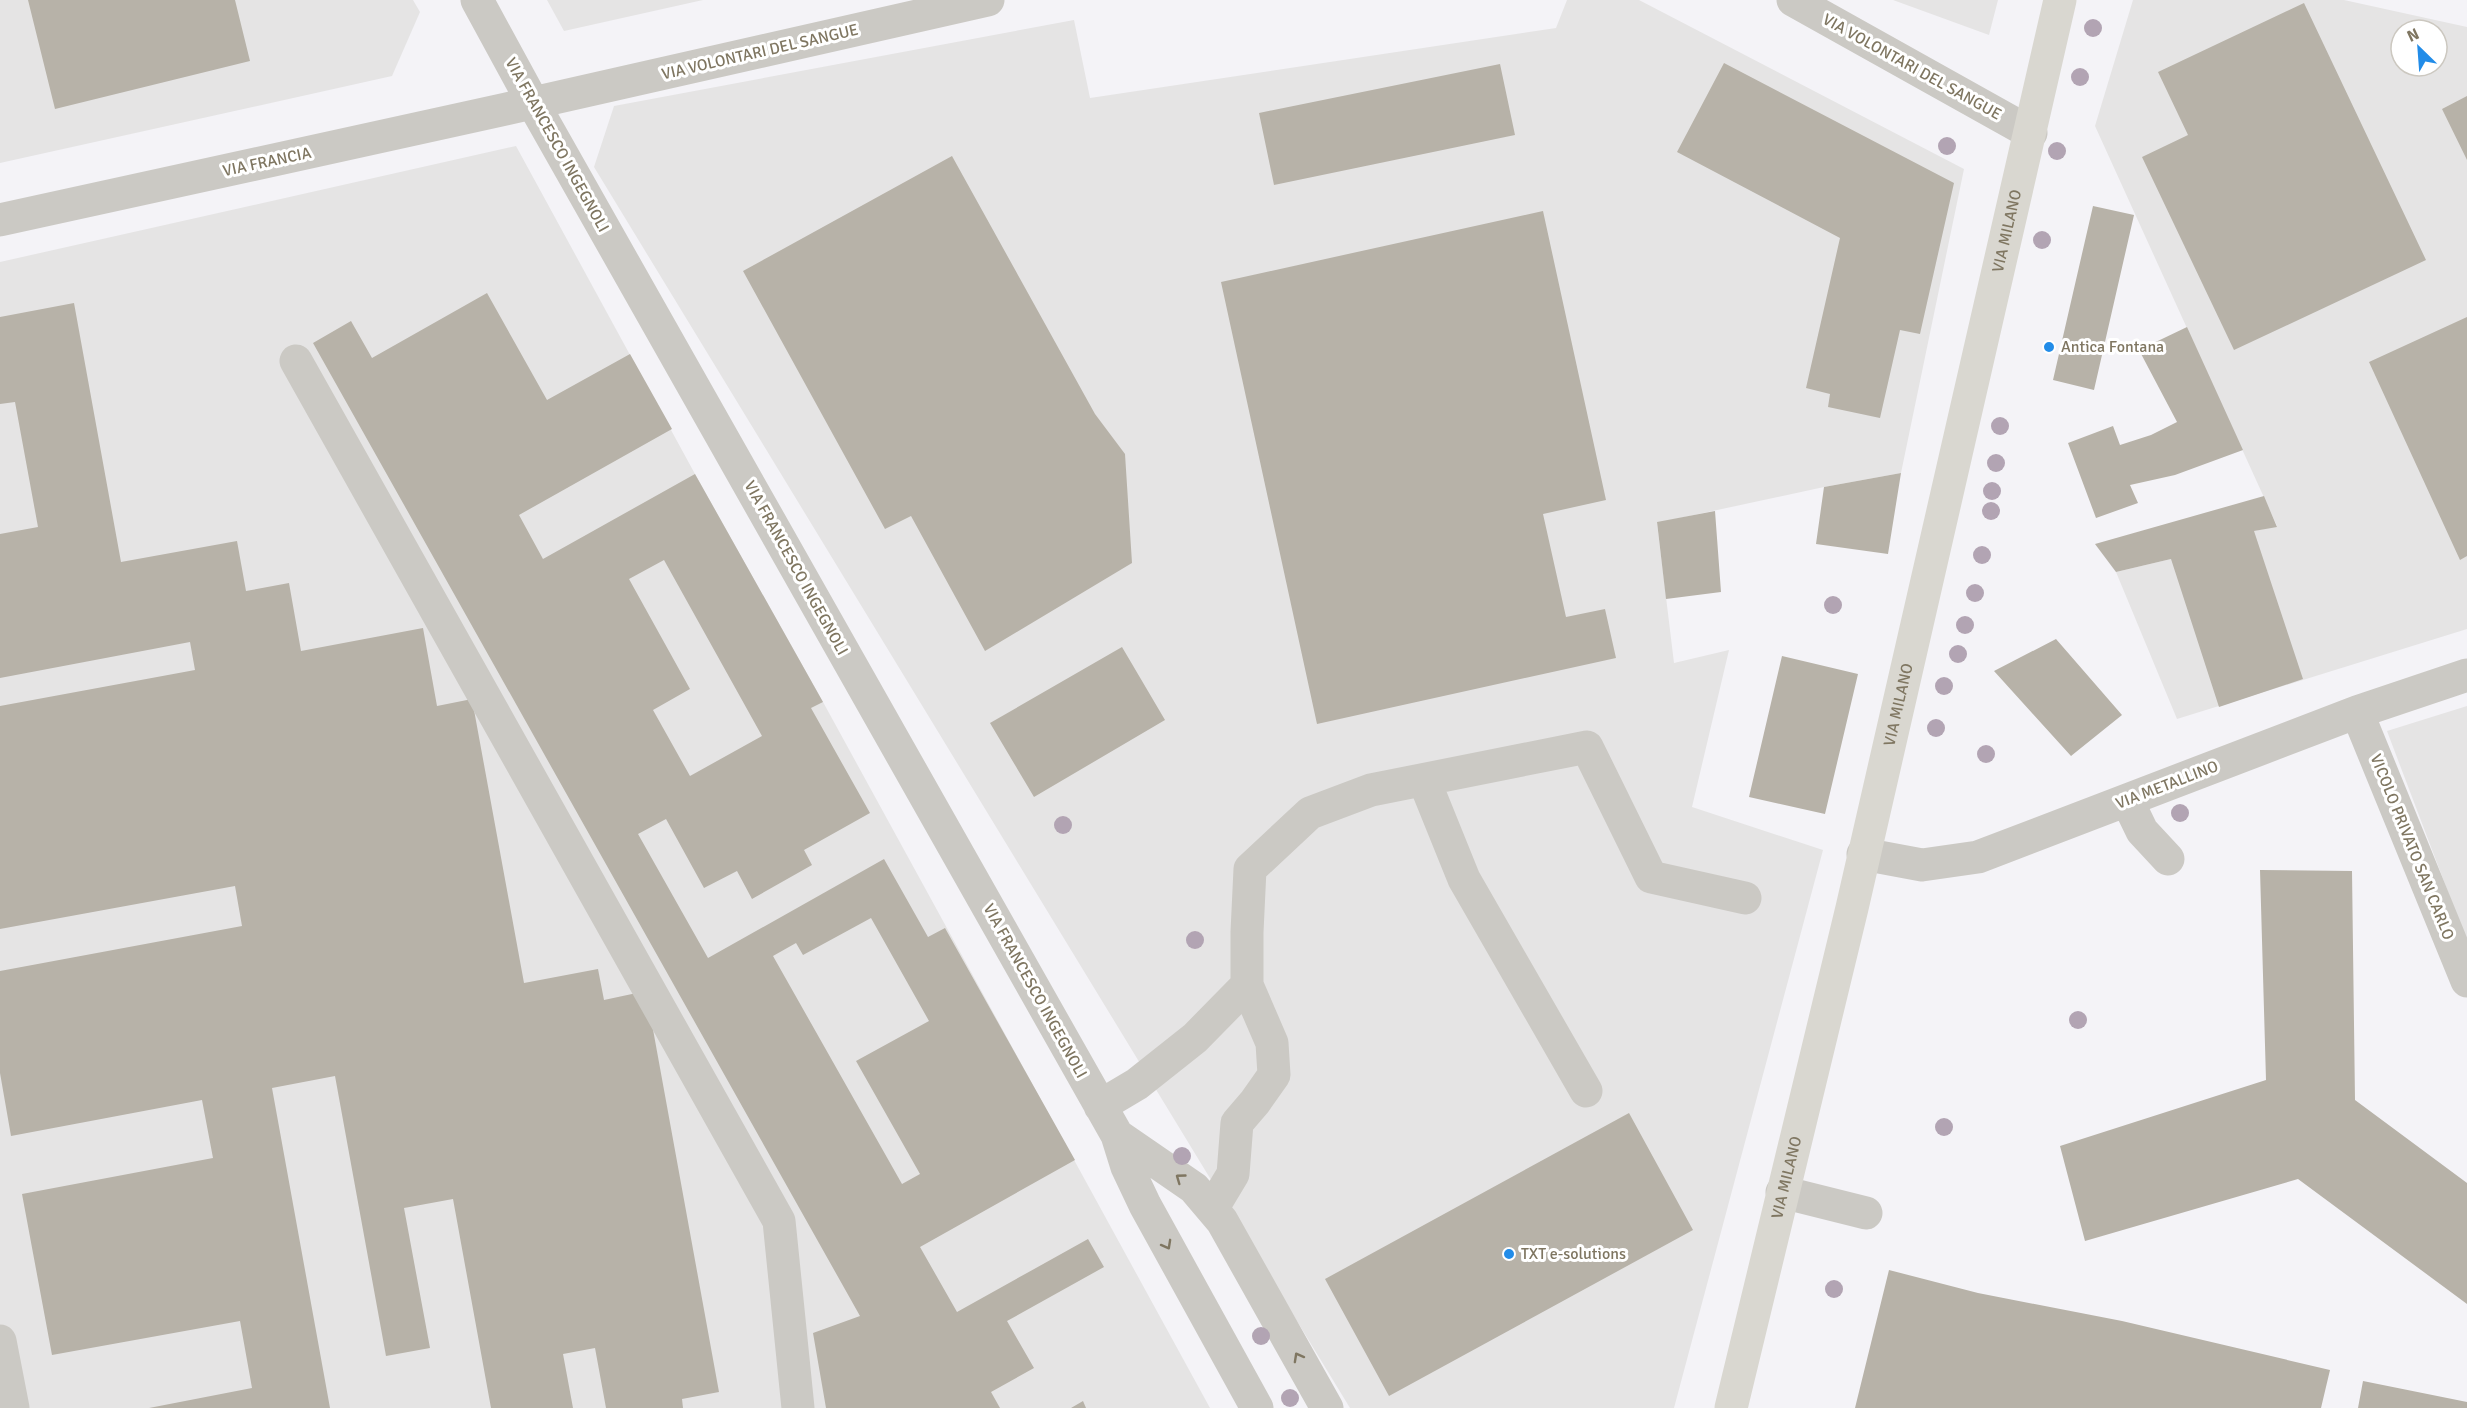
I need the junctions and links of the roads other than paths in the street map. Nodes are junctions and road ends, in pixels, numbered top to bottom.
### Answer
1 (477, 0) edge
2 (987, 0) edge
3 (1793, 0) edge
4 (2060, 0) edge
5 (533, 103) junction
6 (2031, 133) junction
7 (0, 220) edge
8 (296, 361) dead end
9 (2467, 675) edge
10 (2357, 712) junction
11 (1424, 780) junction
12 (2127, 800) junction
13 (1863, 854) junction
14 (2168, 859) dead end
15 (1745, 898) dead end
16 (2467, 981) edge
17 (1247, 985) junction
18 (1586, 1091) dead end
19 (1100, 1106) junction
20 (1117, 1135) junction
21 (1782, 1192) junction
22 (1212, 1209) junction
23 (1866, 1213) dead end
24 (0, 1341) edge
25 (13, 1408) edge
26 (798, 1408) edge
27 (1257, 1408) edge
28 (1326, 1408) edge
29 (1731, 1408) edge

1 - 5 street, VIA FRANCESCO INGEGNOLI
2 - 5 street, VIA VOLONTARI DEL SANGUE
3 - 6 street, VIA VOLONTARI DEL SANGUE
4 - 6 main road, VIA MILANO
5 - 7 street, VIA FRANCIA
5 - 19 street, VIA FRANCESCO INGEGNOLI
6 - 13 main road, VIA MILANO
8 - 26 street
9 - 10 street, VIA METALLINO
10 - 12 street, VIA METALLINO
10 - 16 street, VICOLO PRIVATO SAN CARLO
11 - 15 street
11 - 17 street
11 - 18 street
12 - 13 street, VIA METALLINO
12 - 14 street
13 - 21 main road, VIA MILANO
17 - 19 street
17 - 22 street
19 - 20 street, VIA FRANCESCO INGEGNOLI
22 -> 20 street, VIA FRANCESCO INGEGNOLI
20 -> 27 street, VIA FRANCESCO INGEGNOLI
21 - 23 street
21 - 29 main road, VIA MILANO
28 -> 22 street, VIA FRANCESCO INGEGNOLI
24 - 25 street

